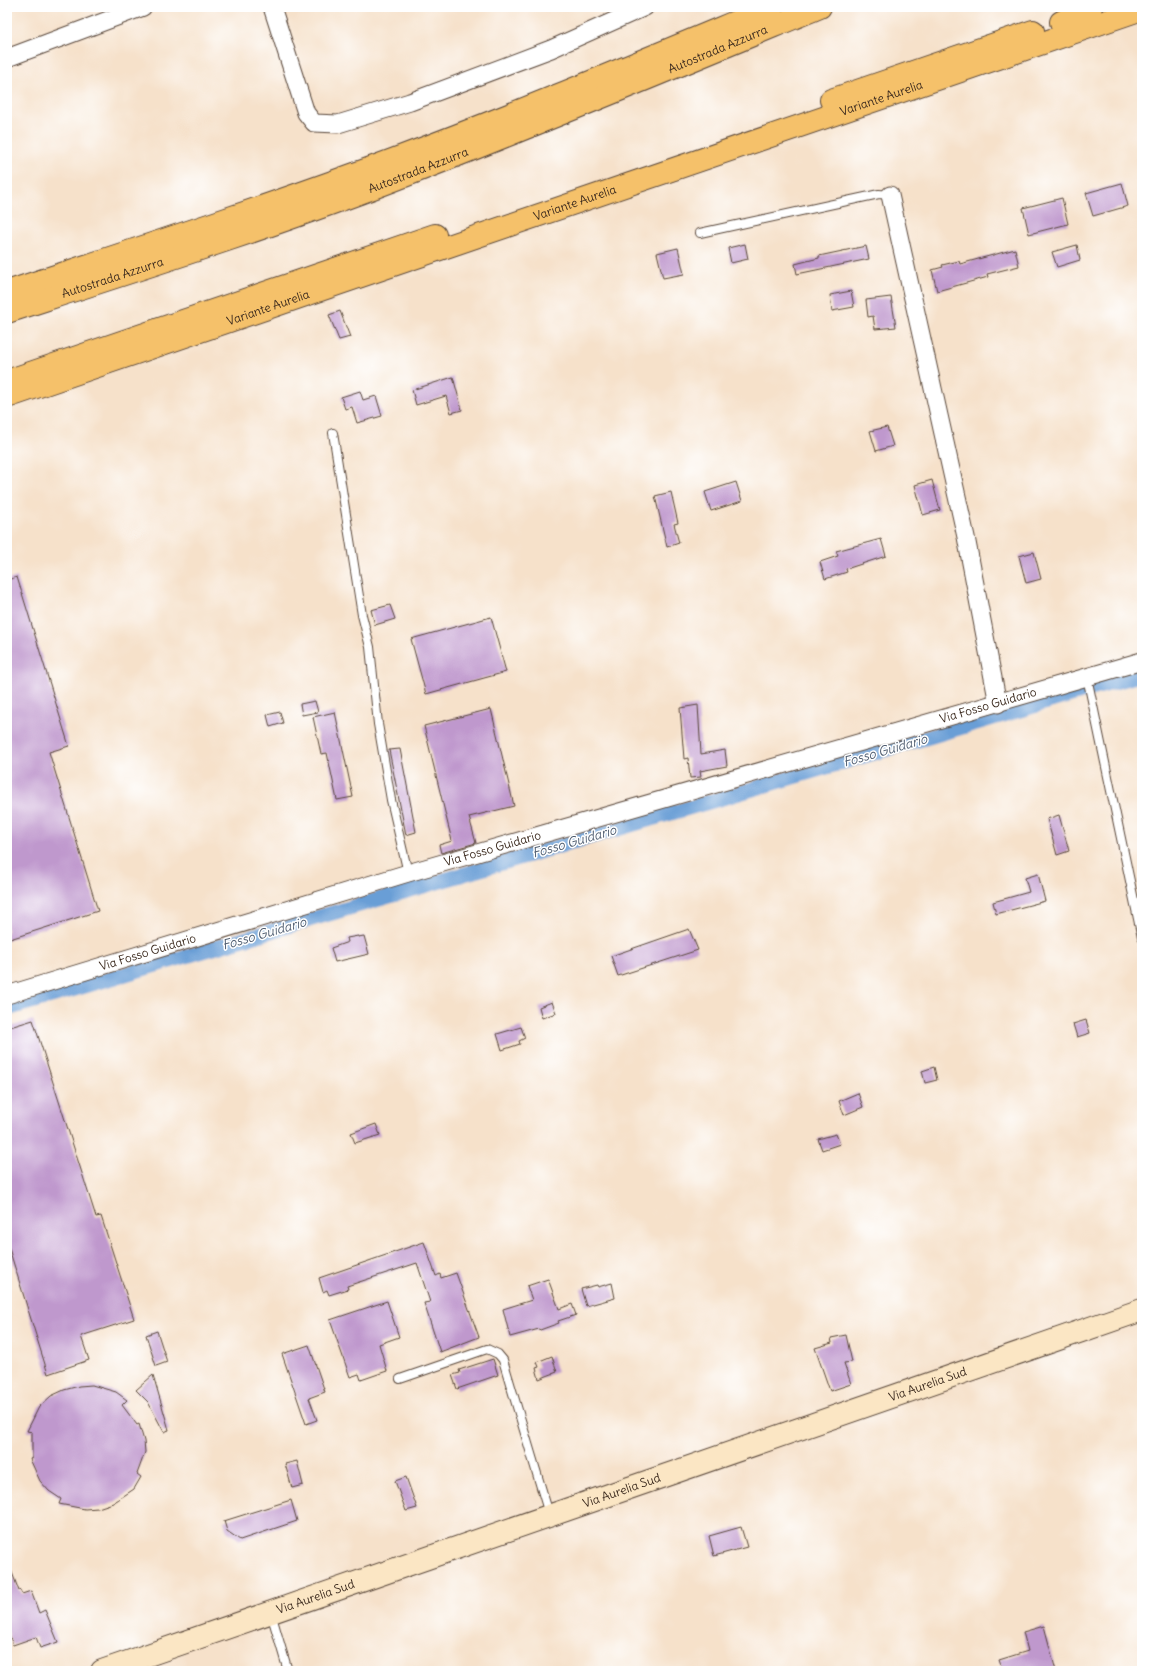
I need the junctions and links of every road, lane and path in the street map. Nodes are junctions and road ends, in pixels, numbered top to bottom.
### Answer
1 (143, 7) edge
2 (272, 7) edge
3 (645, 7) edge
4 (771, 7) edge
5 (820, 7) edge
6 (1091, 7) edge
7 (1102, 7) edge
8 (1137, 12) edge
9 (1060, 22) junction
10 (7, 58) edge
11 (890, 195) joint
12 (700, 233) dead end
13 (7, 292) edge
14 (7, 312) edge
15 (7, 381) edge
16 (7, 397) edge
17 (333, 433) dead end
18 (1142, 661) edge
19 (1087, 680) junction
20 (998, 704) junction
21 (408, 873) junction
22 (1142, 938) edge
23 (7, 996) edge
24 (1142, 1310) edge
25 (400, 1379) dead end
26 (550, 1514) junction
27 (271, 1612) junction
28 (102, 1671) edge
29 (288, 1671) edge

1 - 10 street
2 - 3 street
4 - 13 highway, Autostrada Azzurra
5 - 14 highway, Autostrada Azzurra
6 - 9 highway
7 - 9 highway, Variante Aurelia
8 - 16 highway, Variante Aurelia
9 - 15 highway, Variante Aurelia
11 - 12 lane
11 - 20 street
17 - 21 lane
18 - 19 street, Via Fosso Guidario
19 - 20 street, Via Fosso Guidario
19 - 22 lane
20 - 21 street, Via Fosso Guidario
21 - 23 street, Via Fosso Guidario
24 - 26 main road, Via Aurelia Sud
25 - 26 lane
26 - 27 main road, Via Aurelia Sud
27 - 28 main road, Via Aurelia Sud
27 - 29 lane

